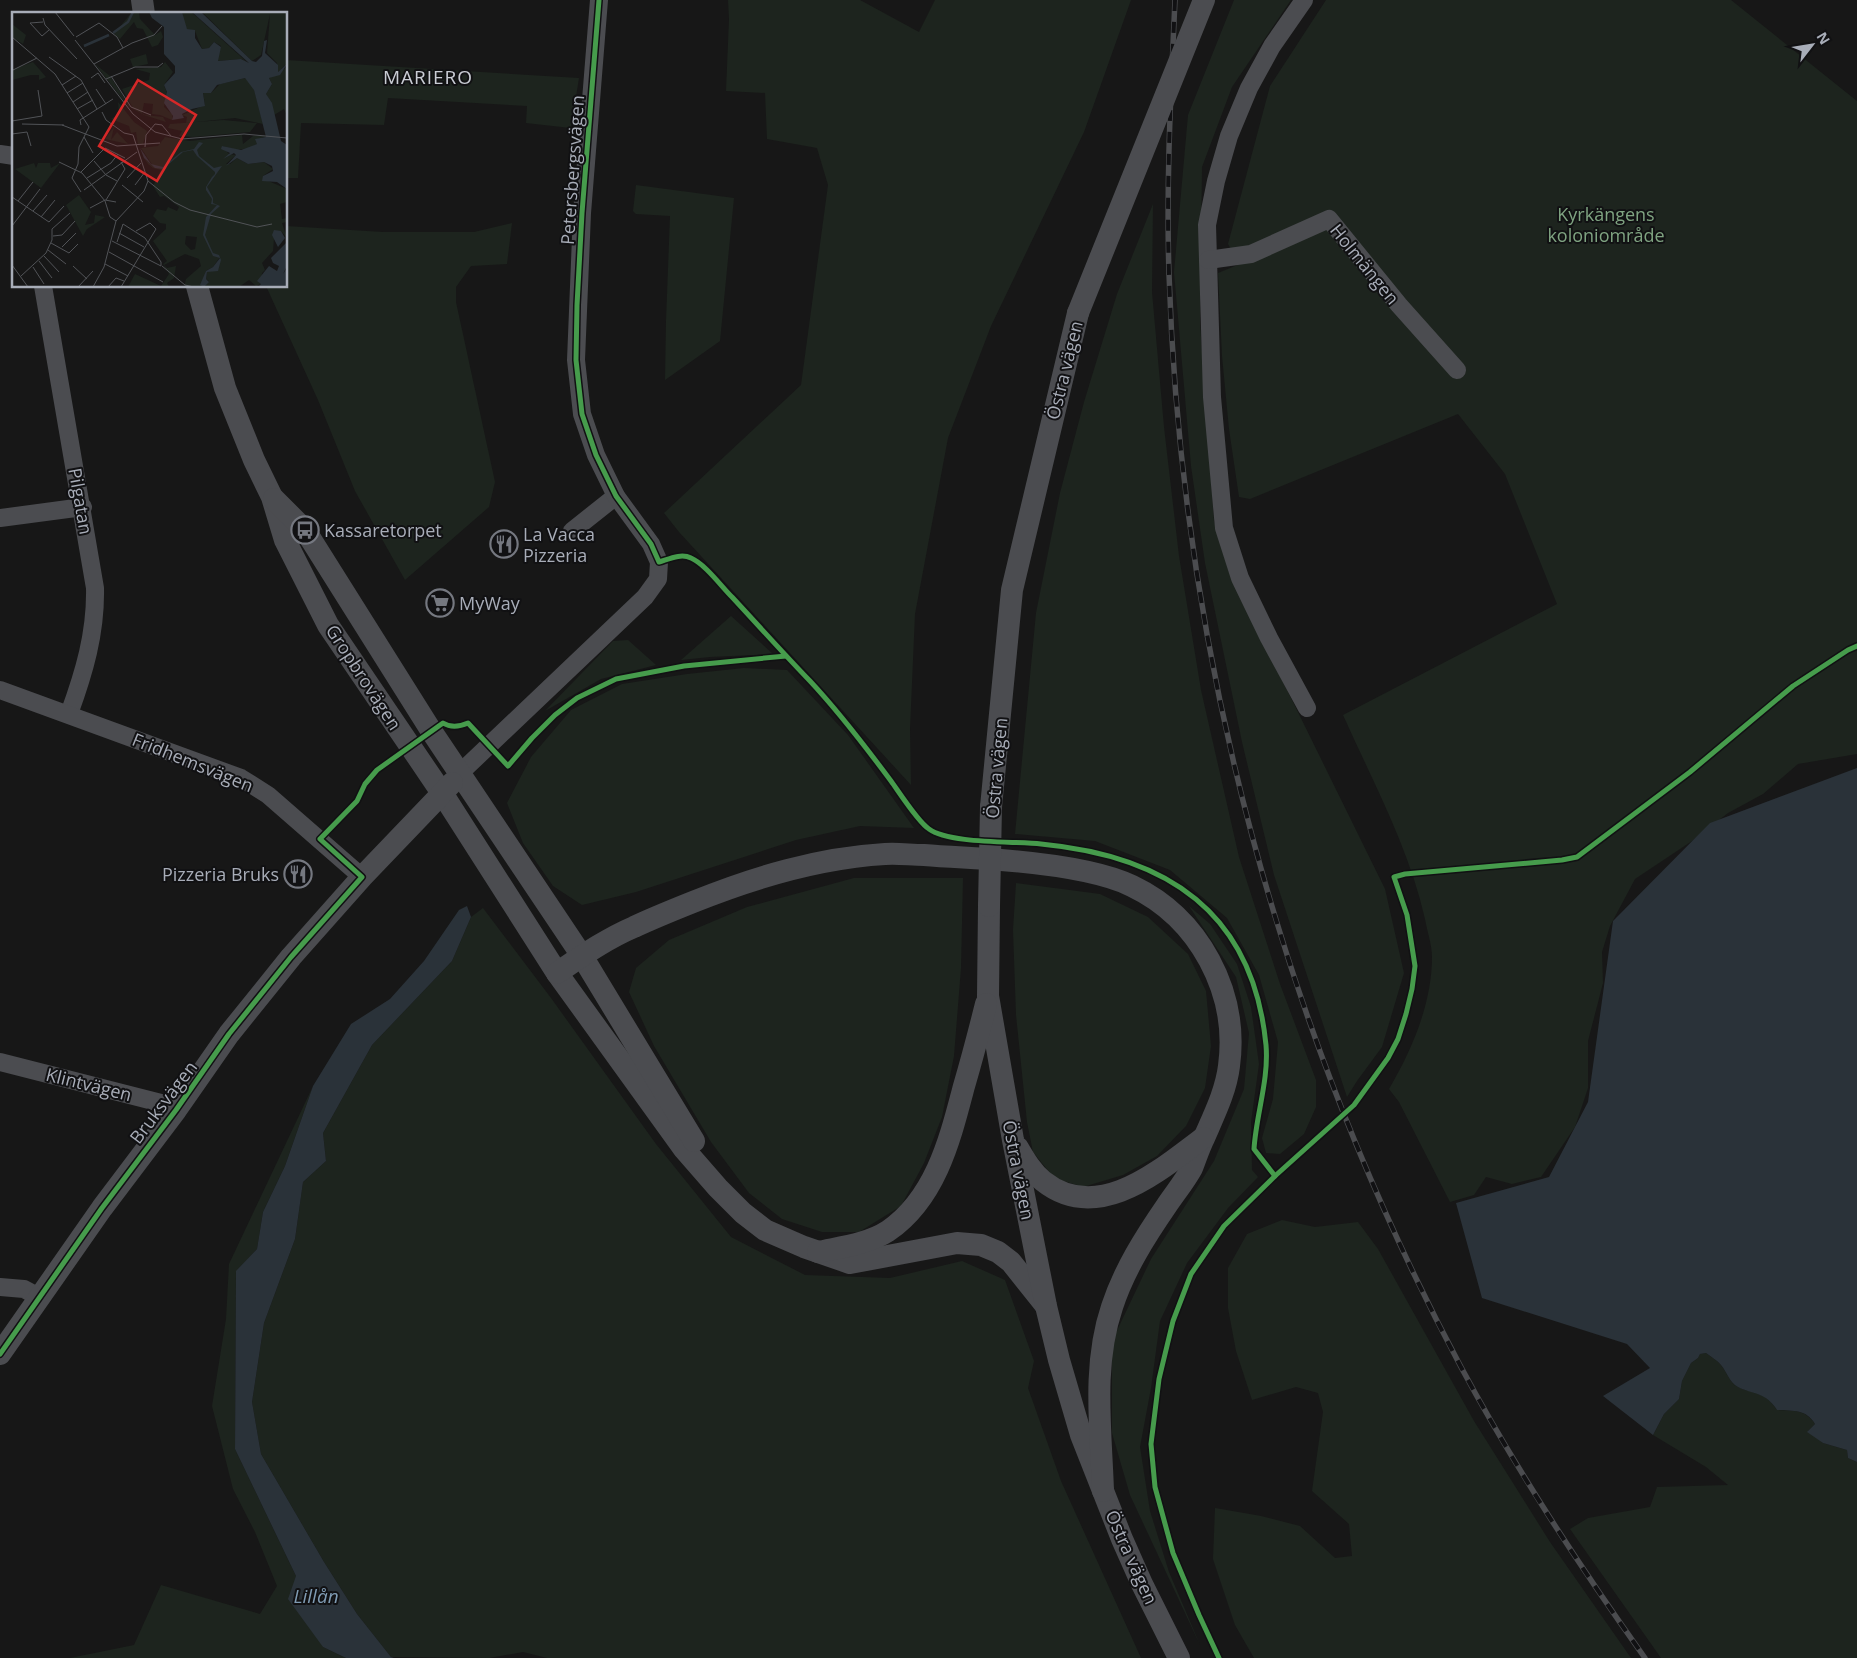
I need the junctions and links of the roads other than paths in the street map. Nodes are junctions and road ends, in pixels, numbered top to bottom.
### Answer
1 (599, 0) edge
2 (1204, 0) edge
3 (1304, 0) edge
4 (1208, 260) junction
5 (43, 288) edge
6 (198, 288) edge
7 (1452, 365) dead end
8 (616, 496) junction
9 (272, 497) junction
10 (83, 507) junction
11 (0, 518) edge
12 (572, 531) dead end
13 (0, 690) edge
14 (1307, 708) dead end
15 (69, 714) junction
16 (460, 773) junction
17 (442, 794) junction
18 (362, 877) junction
19 (582, 956) junction
20 (557, 972) junction
21 (988, 996) junction
22 (0, 1062) edge
23 (176, 1110) junction
24 (1204, 1137) junction
25 (1013, 1140) junction
26 (718, 1188) junction
27 (818, 1252) junction
28 (0, 1287) edge
29 (39, 1297) junction
30 (1046, 1306) junction
31 (0, 1354) edge
32 (1103, 1491) junction
33 (1179, 1658) edge

1 - 8 street, Petersbergsvägen
2 - 21 street, Östra vägen, bridge
3 - 4 street
4 - 7 street, Holmängen
4 - 14 street
5 - 10 street, Pilgatan
6 - 9 street, Gropbrovägen
8 - 12 street
8 - 16 street, Petersbergsvägen
9 - 16 street, Gropbrovägen
9 - 17 street, Gropbrovägen
10 - 11 street
10 - 15 street, Pilgatan
13 - 15 street, Fridhemsvägen
15 - 18 street, Fridhemsvägen
16 - 17 street, Bruksvägen
16 - 19 street, Gropbrovägen
17 - 18 street, Bruksvägen
17 - 20 street, Gropbrovägen
18 - 23 street, Bruksvägen
19 - 20 street
19 - 24 street
19 - 26 street, Gropbrovägen
20 - 26 street, Gropbrovägen
21 - 25 street, Östra vägen
21 - 27 street
22 - 23 street, Klintvägen
23 - 29 street, Bruksvägen
24 - 25 street
24 - 32 street
25 - 30 street, Östra vägen
26 - 27 street
27 - 30 street
28 - 29 street
29 - 31 street, Bruksvägen
30 - 32 street, Östra vägen
32 - 33 street, Östra vägen

